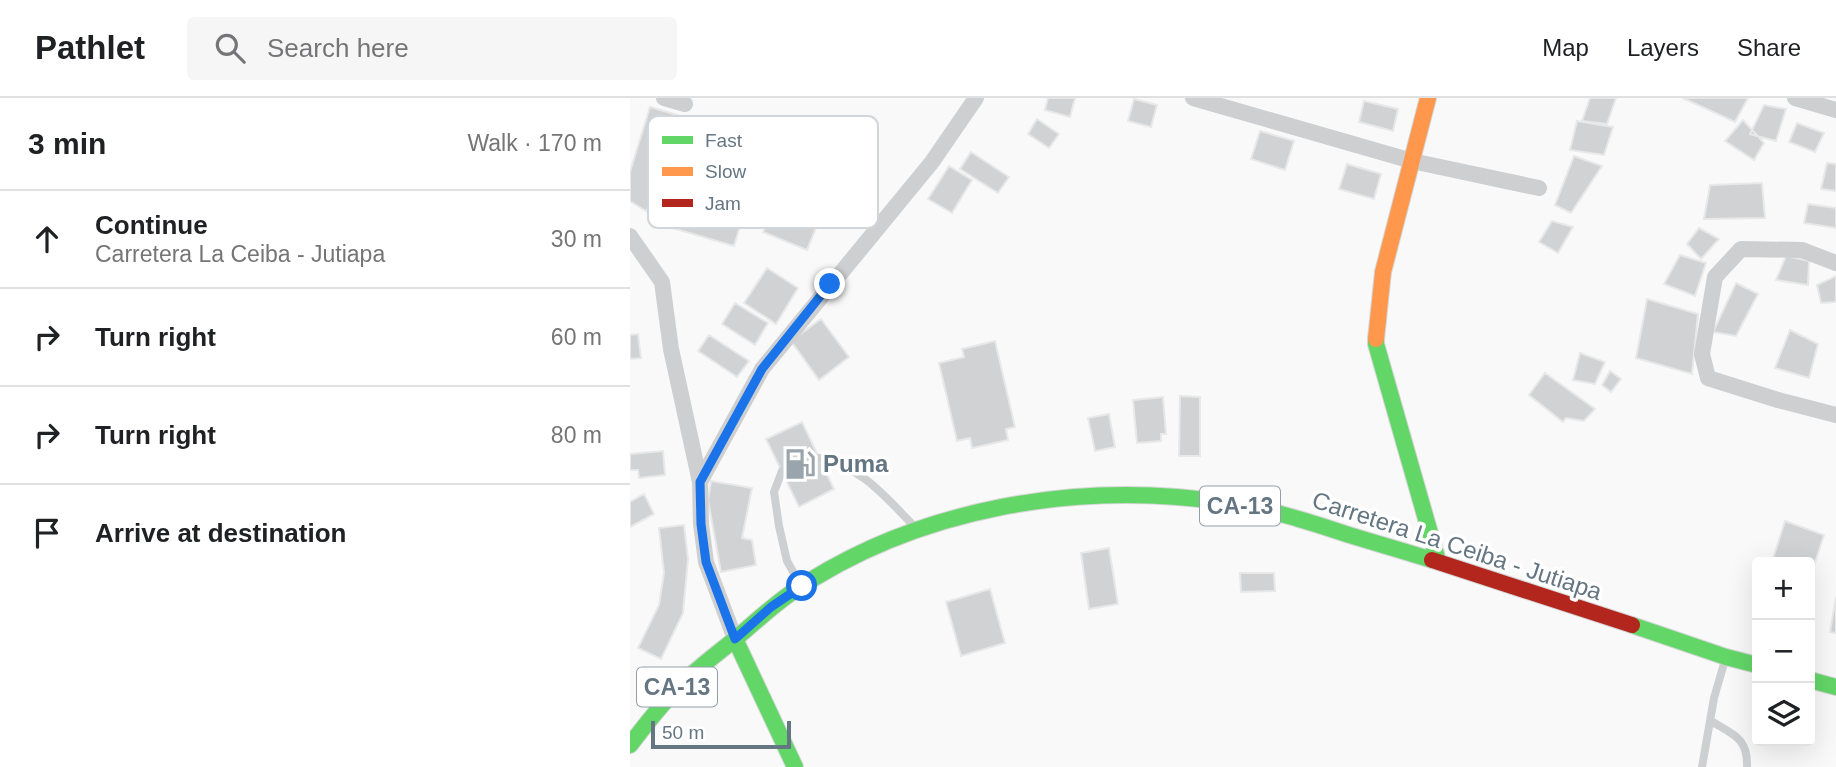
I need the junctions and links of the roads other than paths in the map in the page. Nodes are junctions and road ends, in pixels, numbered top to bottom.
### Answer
1 (664, 98) edge
2 (976, 98) edge
3 (1193, 98) edge
4 (1428, 98) edge
5 (1795, 98) edge
6 (685, 104) dead end
7 (1836, 110) edge
8 (1412, 161) junction
9 (1539, 188) dead end
10 (878, 227) edge
11 (877, 228) edge
12 (630, 236) edge
13 (1836, 263) edge
14 (1836, 415) edge
15 (819, 458) dead end
16 (782, 471) dead end
17 (700, 482) junction
18 (919, 530) junction
19 (1438, 561) junction
20 (802, 586) junction
21 (735, 639) junction
22 (1726, 657) junction
23 (1752, 665) edge
24 (1815, 682) edge
25 (1836, 688) edge
26 (1711, 721) junction
27 (630, 745) edge
28 (795, 767) edge
29 (1702, 767) edge
30 (1747, 767) edge

1 - 6 street
2 - 10 street
3 - 8 street
4 - 8 main road
5 - 7 street
8 - 9 street
8 - 19 main road
11 - 17 street
12 - 17 street
13 - 14 street
15 - 18 lane
16 - 20 lane
17 - 21 street
18 - 19 main road, Carretera La Ceiba - Jutiapa / CA-13
18 - 20 main road, Carretera La Ceiba - Jutiapa / CA-13
19 - 22 main road, Carretera La Ceiba - Jutiapa / CA-13
20 - 21 main road, Carretera La Ceiba - Jutiapa / CA-13
21 - 27 main road, Carretera La Ceiba - Jutiapa / CA-13
21 - 28 main road
22 - 23 main road, Carretera La Ceiba - Jutiapa / CA-13
22 - 26 lane
24 - 25 main road
26 - 29 lane
26 - 30 lane

